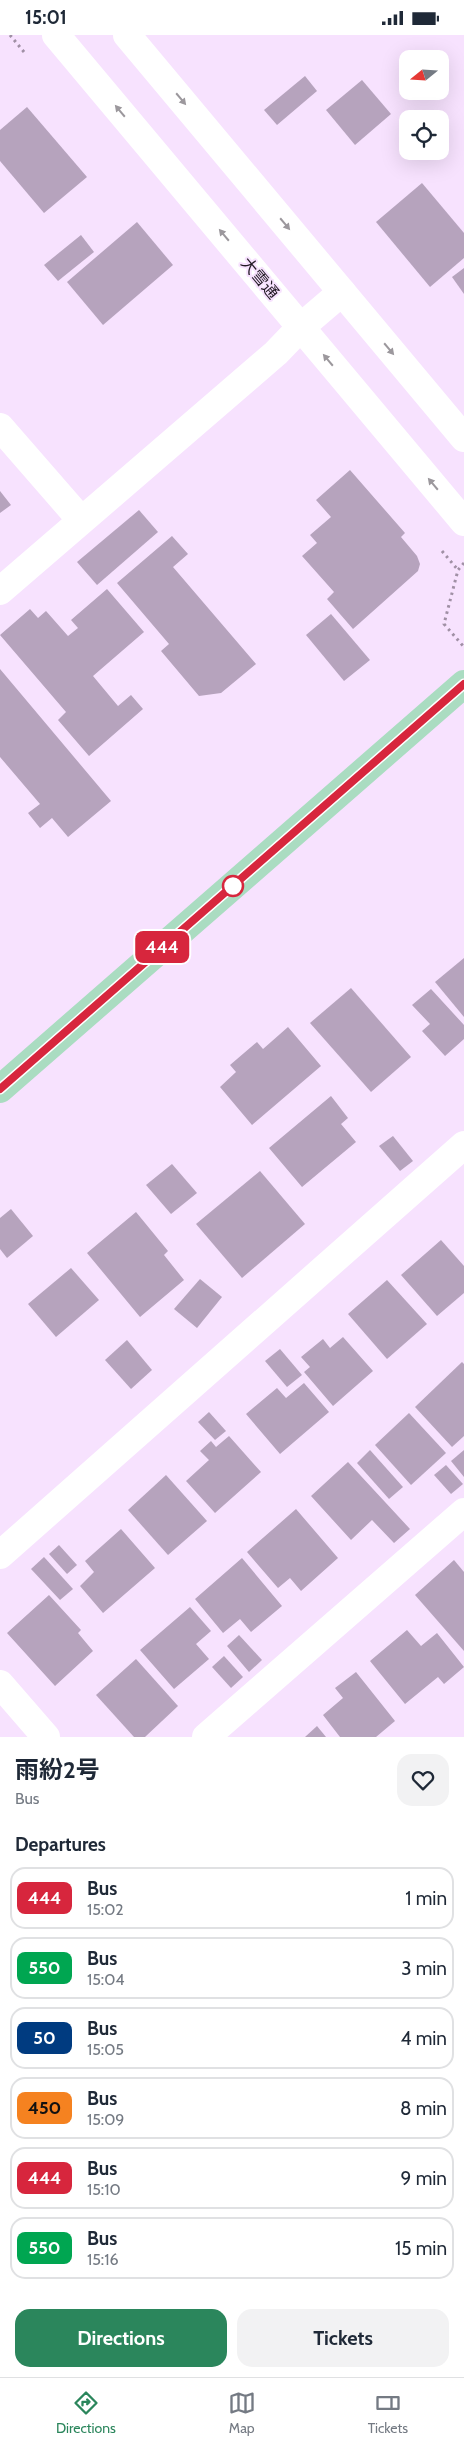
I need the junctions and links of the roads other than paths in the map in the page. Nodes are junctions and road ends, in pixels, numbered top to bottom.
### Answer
1 (56, 35) edge
2 (128, 35) edge
3 (342, 292) junction
4 (301, 327) junction
5 (0, 427) edge
6 (464, 438) edge
7 (81, 520) junction
8 (464, 522) edge
9 (0, 591) edge
10 (464, 684) edge
11 (0, 1089) edge
12 (464, 1145) edge
13 (464, 1512) edge
14 (0, 1555) edge
15 (0, 1685) edge
16 (46, 1737) edge
17 (206, 1737) edge

4 -> 1 street, 大雪通
2 -> 3 street
3 - 4 street
3 -> 6 street
4 - 7 street
8 -> 4 street, 大雪通
5 - 7 street
7 - 9 street
10 - 11 main road
12 - 14 street
13 - 17 street
15 - 16 street

